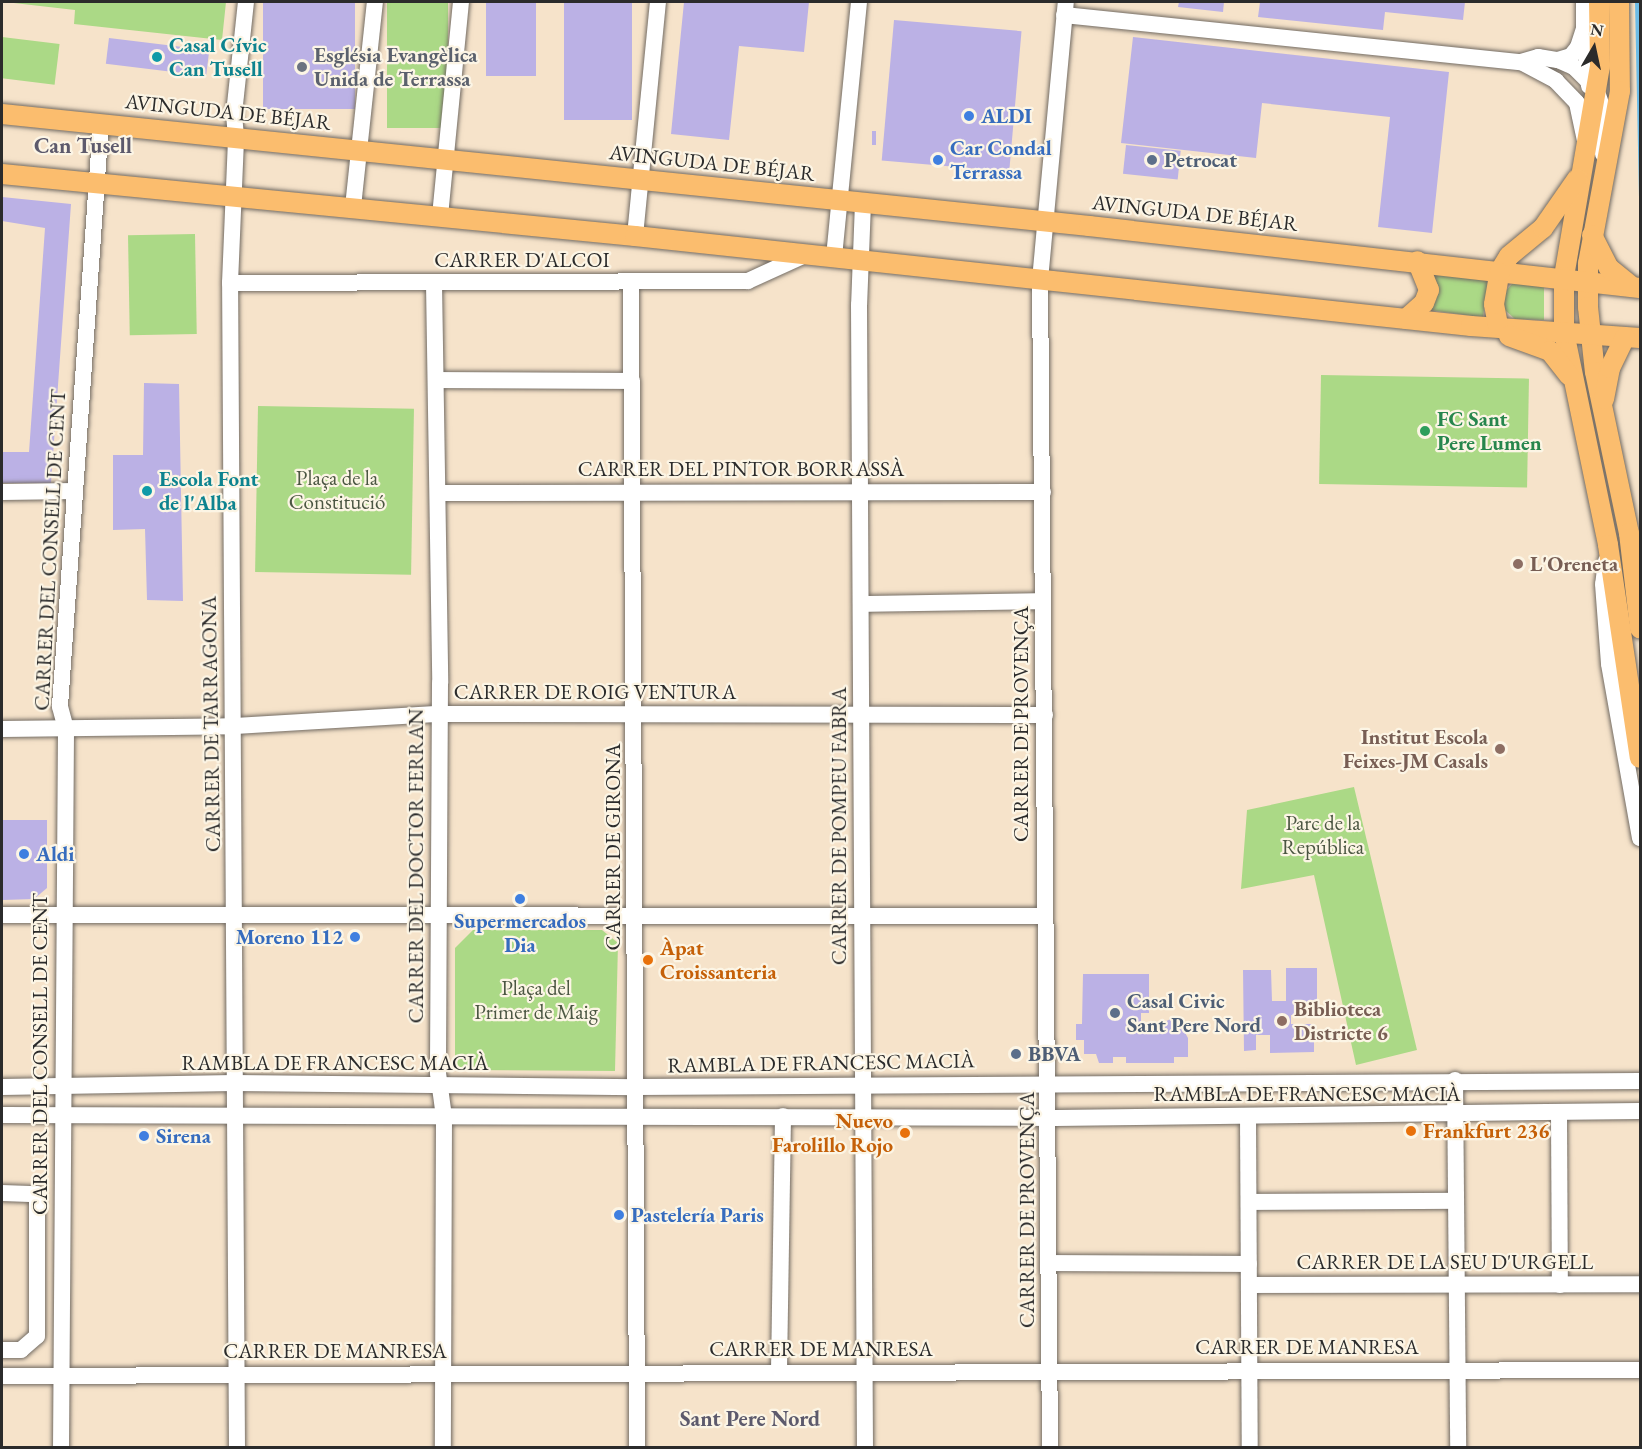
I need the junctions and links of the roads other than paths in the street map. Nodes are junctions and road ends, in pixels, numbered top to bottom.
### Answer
1 (246, 2) edge
2 (375, 2) edge
3 (461, 2) edge
4 (658, 2) edge
5 (859, 2) edge
6 (1584, 2) edge
7 (1599, 2) edge
8 (1619, 2) edge
9 (1065, 8) edge
10 (1584, 28) junction
11 (1558, 60) junction
12 (1521, 62) junction
13 (1592, 85) junction
14 (2, 114) edge
15 (101, 123) junction
16 (236, 137) junction
17 (358, 150) junction
18 (1587, 150) junction
19 (445, 160) junction
20 (1582, 172) junction
21 (1604, 173) junction
22 (2, 174) edge
23 (641, 179) junction
24 (96, 184) junction
25 (232, 196) junction
26 (839, 201) junction
27 (863, 203) junction
28 (353, 207) junction
29 (440, 216) junction
30 (1043, 221) junction
31 (1592, 235) junction
32 (635, 236) junction
33 (807, 254) junction
34 (834, 257) junction
35 (859, 260) junction
36 (1417, 261) junction
37 (1505, 263) junction
38 (1564, 278) junction
39 (1040, 280) junction
40 (1587, 281) junction
41 (230, 283) junction
42 (434, 283) junction
43 (631, 283) junction
44 (1636, 287) edge
45 (1406, 319) junction
46 (1498, 325) junction
47 (1471, 326) junction
48 (1564, 332) junction
49 (1589, 334) junction
50 (1516, 338) junction
51 (1633, 338) edge
52 (436, 380) junction
53 (632, 381) junction
54 (1574, 385) junction
55 (1603, 408) junction
56 (862, 490) junction
57 (75, 491) junction
58 (633, 491) junction
59 (2, 492) edge
60 (1043, 492) junction
61 (439, 493) junction
62 (1608, 545) junction
63 (1043, 601) junction
64 (861, 604) junction
65 (1641, 628) edge
66 (440, 714) junction
67 (860, 714) junction
68 (1045, 714) junction
69 (634, 717) junction
70 (235, 726) junction
71 (2, 729) edge
72 (66, 729) junction
73 (1641, 758) edge
74 (1641, 838) edge
75 (439, 914) junction
76 (2, 915) edge
77 (63, 915) junction
78 (235, 915) junction
79 (636, 915) junction
80 (863, 915) junction
81 (1044, 916) junction
82 (1455, 1080) junction
83 (1641, 1081) edge
84 (234, 1083) junction
85 (1048, 1083) junction
86 (863, 1084) junction
87 (61, 1085) junction
88 (442, 1085) junction
89 (2, 1087) edge
90 (637, 1087) junction
91 (1641, 1112) edge
92 (1559, 1114) junction
93 (2, 1115) edge
94 (62, 1115) junction
95 (864, 1115) junction
96 (1455, 1115) junction
97 (783, 1116) junction
98 (234, 1117) junction
99 (444, 1117) junction
100 (638, 1117) junction
101 (1248, 1117) junction
102 (1049, 1118) junction
103 (2, 1193) edge
104 (1249, 1202) junction
105 (1456, 1202) junction
106 (1050, 1263) junction
107 (1249, 1264) junction
108 (1641, 1284) edge
109 (1249, 1285) junction
110 (1457, 1285) junction
111 (1560, 1285) junction
112 (2, 1350) edge
113 (1250, 1369) junction
114 (1458, 1370) junction
115 (1641, 1370) edge
116 (779, 1371) junction
117 (865, 1371) junction
118 (1051, 1371) junction
119 (638, 1372) junction
120 (442, 1373) junction
121 (237, 1374) junction
122 (2, 1376) edge
123 (61, 1376) junction
124 (61, 1448) edge
125 (237, 1448) edge
126 (443, 1448) edge
127 (637, 1448) edge
128 (865, 1448) edge
129 (1050, 1448) edge
130 (1250, 1448) edge
131 (1458, 1448) edge

1 - 16 street, CARRER DE TARRAGONA
2 - 17 street
3 - 19 street
4 - 23 street
5 - 26 street
6 - 10 street
7 - 13 main road
8 - 21 main road
9 - 12 street
9 - 30 street, CARRER DE PROVENÇA
10 - 11 street
10 - 13 street
11 - 12 street
11 - 13 street
12 - 18 street
13 - 18 main road
13 - 21 street
14 - 15 main road, AVINGUDA DE BÉJAR
15 - 16 main road, AVINGUDA DE BÉJAR
15 - 24 street, CARRER DEL CONSELL DE CENT
16 - 17 main road, AVINGUDA DE BÉJAR
16 - 25 street, CARRER DE TARRAGONA
17 - 19 main road, AVINGUDA DE BÉJAR
17 - 28 street
18 - 20 main road
19 - 23 main road, AVINGUDA DE BÉJAR
19 - 29 street
20 - 37 main road
20 - 38 main road
21 - 31 main road
22 - 24 main road
23 - 26 main road, AVINGUDA DE BÉJAR
23 - 32 street
24 - 25 main road
24 - 57 street, CARRER DEL CONSELL DE CENT
25 - 28 main road
25 - 41 street, CARRER DE TARRAGONA
26 - 27 main road, AVINGUDA DE BÉJAR
26 - 34 street
27 - 30 main road, AVINGUDA DE BÉJAR
27 - 35 street, CARRER DE POMPEU FABRA
28 - 29 main road
29 - 32 main road
30 - 36 main road, AVINGUDA DE BÉJAR
30 - 39 street, CARRER DE PROVENÇA
31 - 40 main road
31 - 44 main road
32 - 33 main road
33 - 34 main road
33 - 43 street, CARRER D'ALCOI
34 - 35 main road
35 - 39 main road
35 - 56 street, CARRER DE POMPEU FABRA
36 - 37 main road, AVINGUDA DE BÉJAR
36 - 45 main road
37 - 38 main road
37 - 46 main road
38 - 40 main road
38 - 48 main road
39 - 45 main road
39 - 60 street, CARRER DE PROVENÇA
40 - 44 main road
40 - 49 main road
41 - 42 street, CARRER D'ALCOI
41 - 70 street, CARRER DE TARRAGONA
42 - 43 street, CARRER D'ALCOI
42 - 52 street, CARRER DEL DOCTOR FERRAN
43 - 53 street, CARRER DE GIRONA
45 - 47 main road
46 - 47 main road
46 - 48 main road
46 - 50 main road
47 - 50 main road
48 - 49 main road
48 - 54 main road
49 - 51 main road
49 - 55 main road
50 - 54 main road
51 - 55 main road
52 - 53 street
52 - 61 street, CARRER DEL DOCTOR FERRAN
53 - 58 street, CARRER DE GIRONA
54 - 62 main road
55 - 65 main road
56 - 58 street, CARRER DEL PINTOR BORRASSÀ
56 - 60 street, CARRER DEL PINTOR BORRASSÀ
56 - 64 street, CARRER DE POMPEU FABRA
57 - 59 street
57 - 72 street, CARRER DEL CONSELL DE CENT
58 - 61 street, CARRER DEL PINTOR BORRASSÀ
58 - 69 street, CARRER DE GIRONA
60 - 63 street, CARRER DE PROVENÇA
61 - 66 street, CARRER DEL DOCTOR FERRAN
62 - 73 main road
62 - 74 street
63 - 64 street
63 - 68 street, CARRER DE PROVENÇA
64 - 67 street, CARRER DE POMPEU FABRA
66 - 69 street, CARRER DE ROIG VENTURA
66 - 70 street, CARRER DE ROIG VENTURA
66 - 75 street, CARRER DEL DOCTOR FERRAN
67 - 68 street, CARRER DE ROIG VENTURA
67 - 69 street, CARRER DE ROIG VENTURA
67 - 80 street, CARRER DE POMPEU FABRA
68 - 81 street, CARRER DE PROVENÇA
69 - 79 street, CARRER DE GIRONA
70 - 72 street, CARRER DE ROIG VENTURA
70 - 78 street, CARRER DE TARRAGONA
71 - 72 street, CARRER DE ROIG VENTURA
72 - 77 street, CARRER DEL CONSELL DE CENT
75 - 78 street
75 - 79 street
75 - 88 street, CARRER DEL DOCTOR FERRAN
76 - 77 street
77 - 78 street
77 - 87 street, CARRER DEL CONSELL DE CENT
78 - 84 street, CARRER DE TARRAGONA
79 - 80 street
79 - 90 street, CARRER DE GIRONA
80 - 81 street
80 - 86 street, CARRER DE POMPEU FABRA
81 - 85 street, CARRER DE PROVENÇA
82 - 83 street, RAMBLA DE FRANCESC MACIÀ
82 - 85 street, RAMBLA DE FRANCESC MACIÀ
82 - 96 street
84 - 87 street, RAMBLA DE FRANCESC MACIÀ
84 - 88 street, RAMBLA DE FRANCESC MACIÀ
84 - 98 street, CARRER DE TARRAGONA
85 - 86 street, RAMBLA DE FRANCESC MACIÀ
85 - 102 street, CARRER DE PROVENÇA
86 - 90 street, RAMBLA DE FRANCESC MACIÀ
86 - 95 street, CARRER DE POMPEU FABRA
87 - 89 street, RAMBLA DE FRANCESC MACIÀ
87 - 94 street, CARRER DEL CONSELL DE CENT
88 - 90 street, RAMBLA DE FRANCESC MACIÀ
88 - 99 street, CARRER DEL DOCTOR FERRAN
90 - 100 street, CARRER DE GIRONA
91 - 92 street, RAMBLA DE FRANCESC MACIÀ
92 - 96 street, RAMBLA DE FRANCESC MACIÀ
92 - 111 street
93 - 94 street, RAMBLA DE FRANCESC MACIÀ
94 - 98 street, RAMBLA DE FRANCESC MACIÀ
94 - 123 street, CARRER DEL CONSELL DE CENT
95 - 97 street, RAMBLA DE FRANCESC MACIÀ
95 - 102 street, RAMBLA DE FRANCESC MACIÀ
95 - 117 street, CARRER DE POMPEU FABRA
96 - 101 street, RAMBLA DE FRANCESC MACIÀ
96 - 105 street
97 - 100 street, RAMBLA DE FRANCESC MACIÀ
97 - 116 street
98 - 99 street, RAMBLA DE FRANCESC MACIÀ
98 - 121 street, CARRER DE TARRAGONA
99 - 100 street, RAMBLA DE FRANCESC MACIÀ
99 - 120 street, CARRER DEL DOCTOR FERRAN
100 - 119 street, CARRER DE GIRONA
101 - 102 street, RAMBLA DE FRANCESC MACIÀ
101 - 104 street
102 - 106 street, CARRER DE PROVENÇA
103 - 112 street
104 - 105 street
104 - 107 street
105 - 110 street
106 - 107 street
106 - 118 street, CARRER DE PROVENÇA
107 - 109 street
108 - 111 street, CARRER DE LA SEU D'URGELL
109 - 110 street, CARRER DE LA SEU D'URGELL
109 - 113 street
110 - 111 street, CARRER DE LA SEU D'URGELL
110 - 114 street
113 - 114 street, CARRER DE MANRESA
113 - 118 street, CARRER DE MANRESA
113 - 130 street
114 - 115 street, CARRER DE MANRESA
114 - 131 street
116 - 117 street, CARRER DE MANRESA
116 - 119 street, CARRER DE MANRESA
117 - 118 street, CARRER DE MANRESA
117 - 128 street, CARRER DE POMPEU FABRA
118 - 129 street, CARRER DE PROVENÇA
119 - 120 street, CARRER DE MANRESA
119 - 127 street, CARRER DE GIRONA
120 - 121 street, CARRER DE MANRESA
120 - 126 street, CARRER DEL DOCTOR FERRAN
121 - 123 street, CARRER DE MANRESA
121 - 125 street, CARRER DE TARRAGONA
122 - 123 street, CARRER DE MANRESA
123 - 124 street, CARRER DEL CONSELL DE CENT

